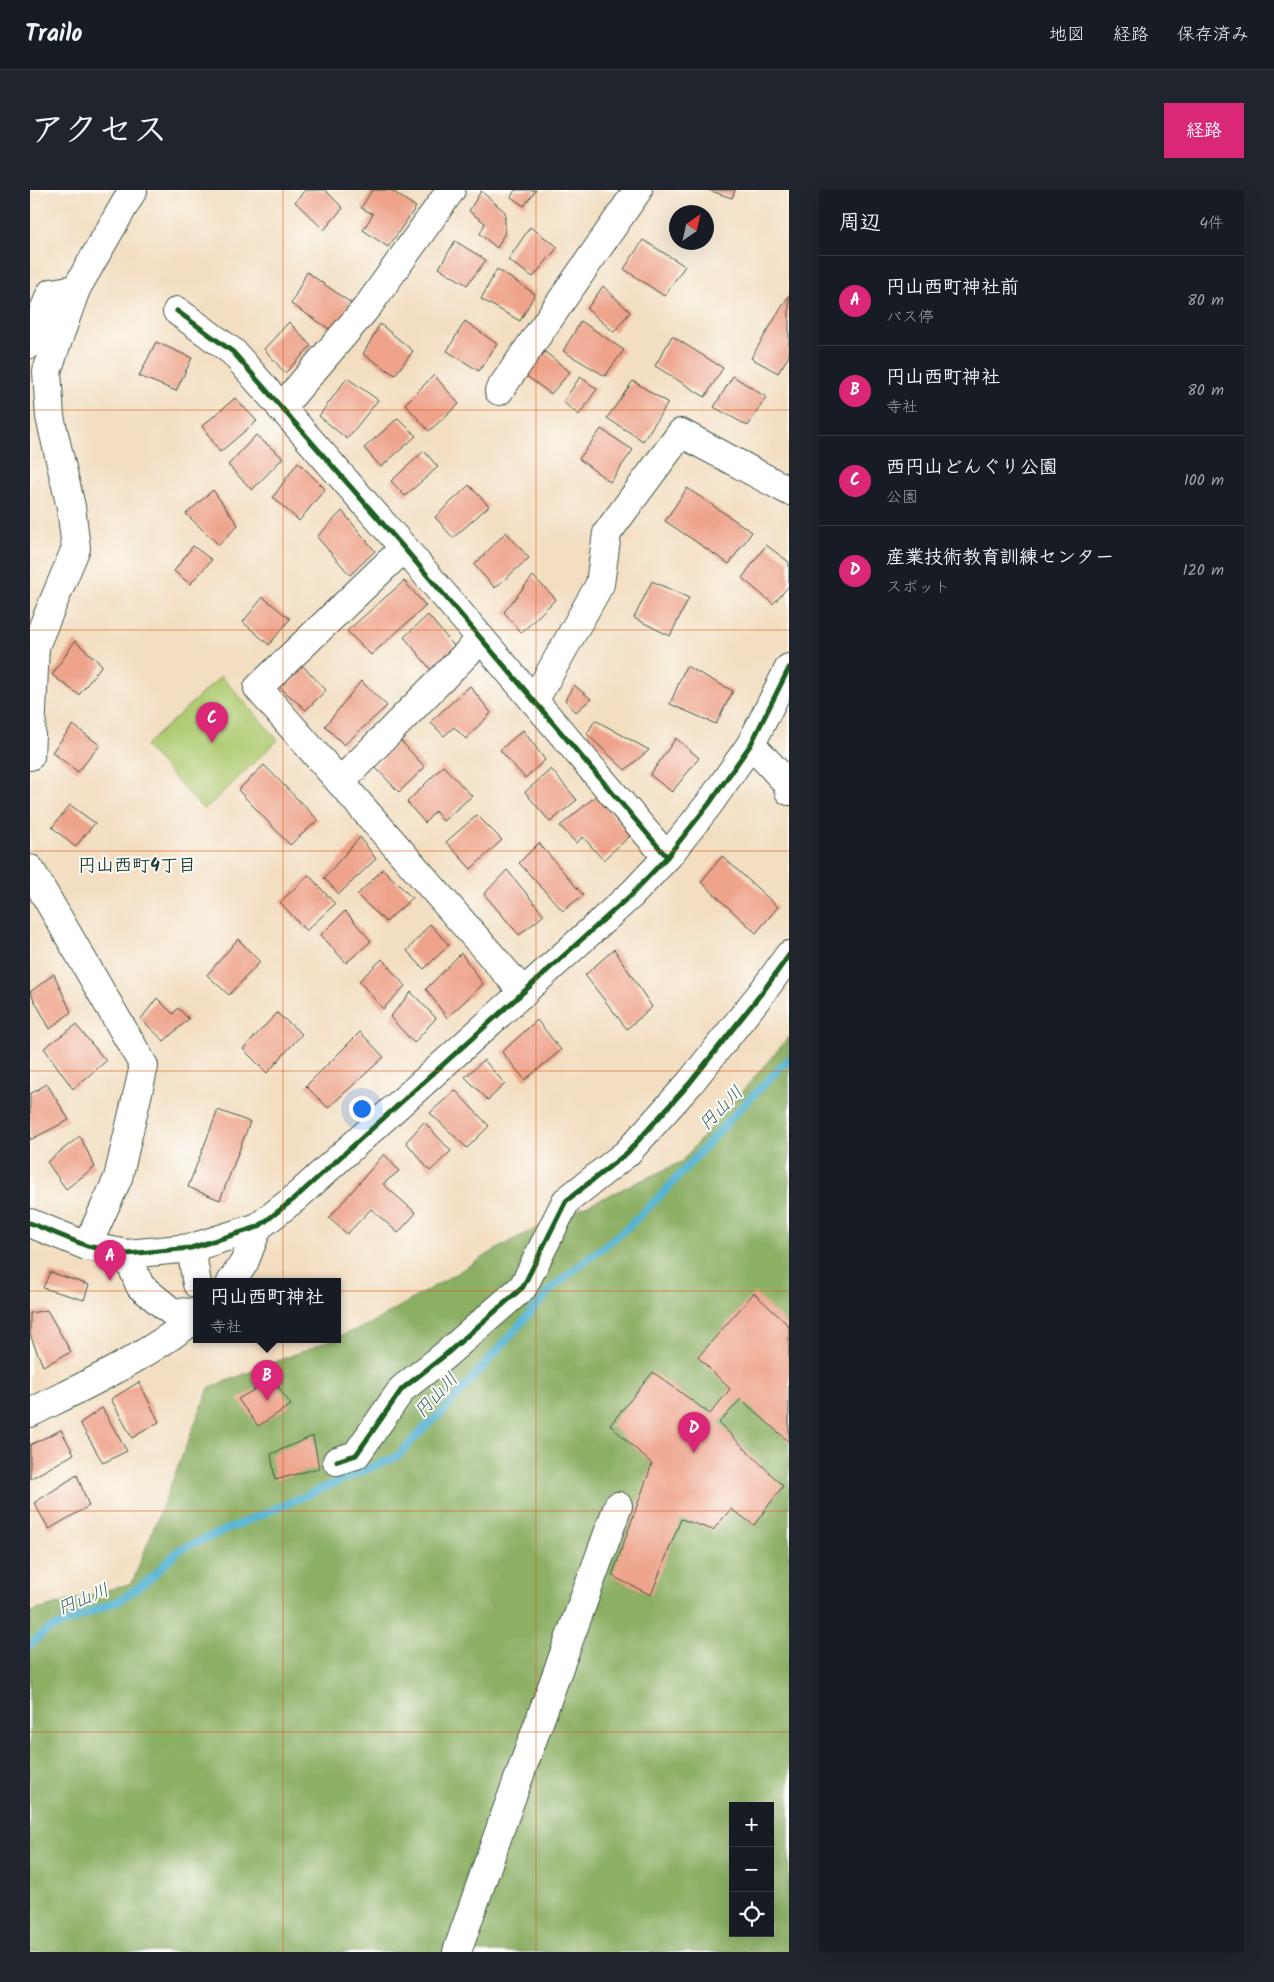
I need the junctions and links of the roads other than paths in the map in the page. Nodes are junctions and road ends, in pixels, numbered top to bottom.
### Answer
1 (133, 190) edge
2 (452, 190) edge
3 (638, 190) edge
4 (76, 289) junction
5 (177, 311) dead end
6 (30, 344) edge
7 (499, 391) dead end
8 (281, 408) junction
9 (789, 491) edge
10 (404, 548) junction
11 (481, 639) junction
12 (789, 668) edge
13 (534, 702) junction
14 (751, 744) junction
15 (30, 756) edge
16 (340, 782) junction
17 (789, 791) edge
18 (667, 857) junction
19 (30, 869) edge
20 (789, 955) edge
21 (524, 993) junction
22 (30, 1223) edge
23 (258, 1227) junction
24 (87, 1246) junction
25 (191, 1248) junction
26 (126, 1254) junction
27 (196, 1278) edge
28 (234, 1278) edge
29 (193, 1313) edge
30 (193, 1320) edge
31 (30, 1413) edge
32 (337, 1461) dead end
33 (618, 1506) dead end
34 (457, 1952) edge

1 - 4 street
2 - 8 street
3 - 7 street
4 - 6 street
4 - 15 street
5 - 8 street
8 - 10 street
9 - 13 street
10 - 11 street
10 - 16 street
11 - 13 street
11 - 16 street
12 - 14 street
13 - 18 street
14 - 17 street
14 - 18 street
16 - 21 street
18 - 21 street
19 - 24 street
20 - 32 street
21 - 23 street
22 - 24 street
23 - 25 street
23 - 28 street
24 - 26 street
25 - 26 street
25 - 27 street
26 - 29 street
30 - 31 street
33 - 34 street

